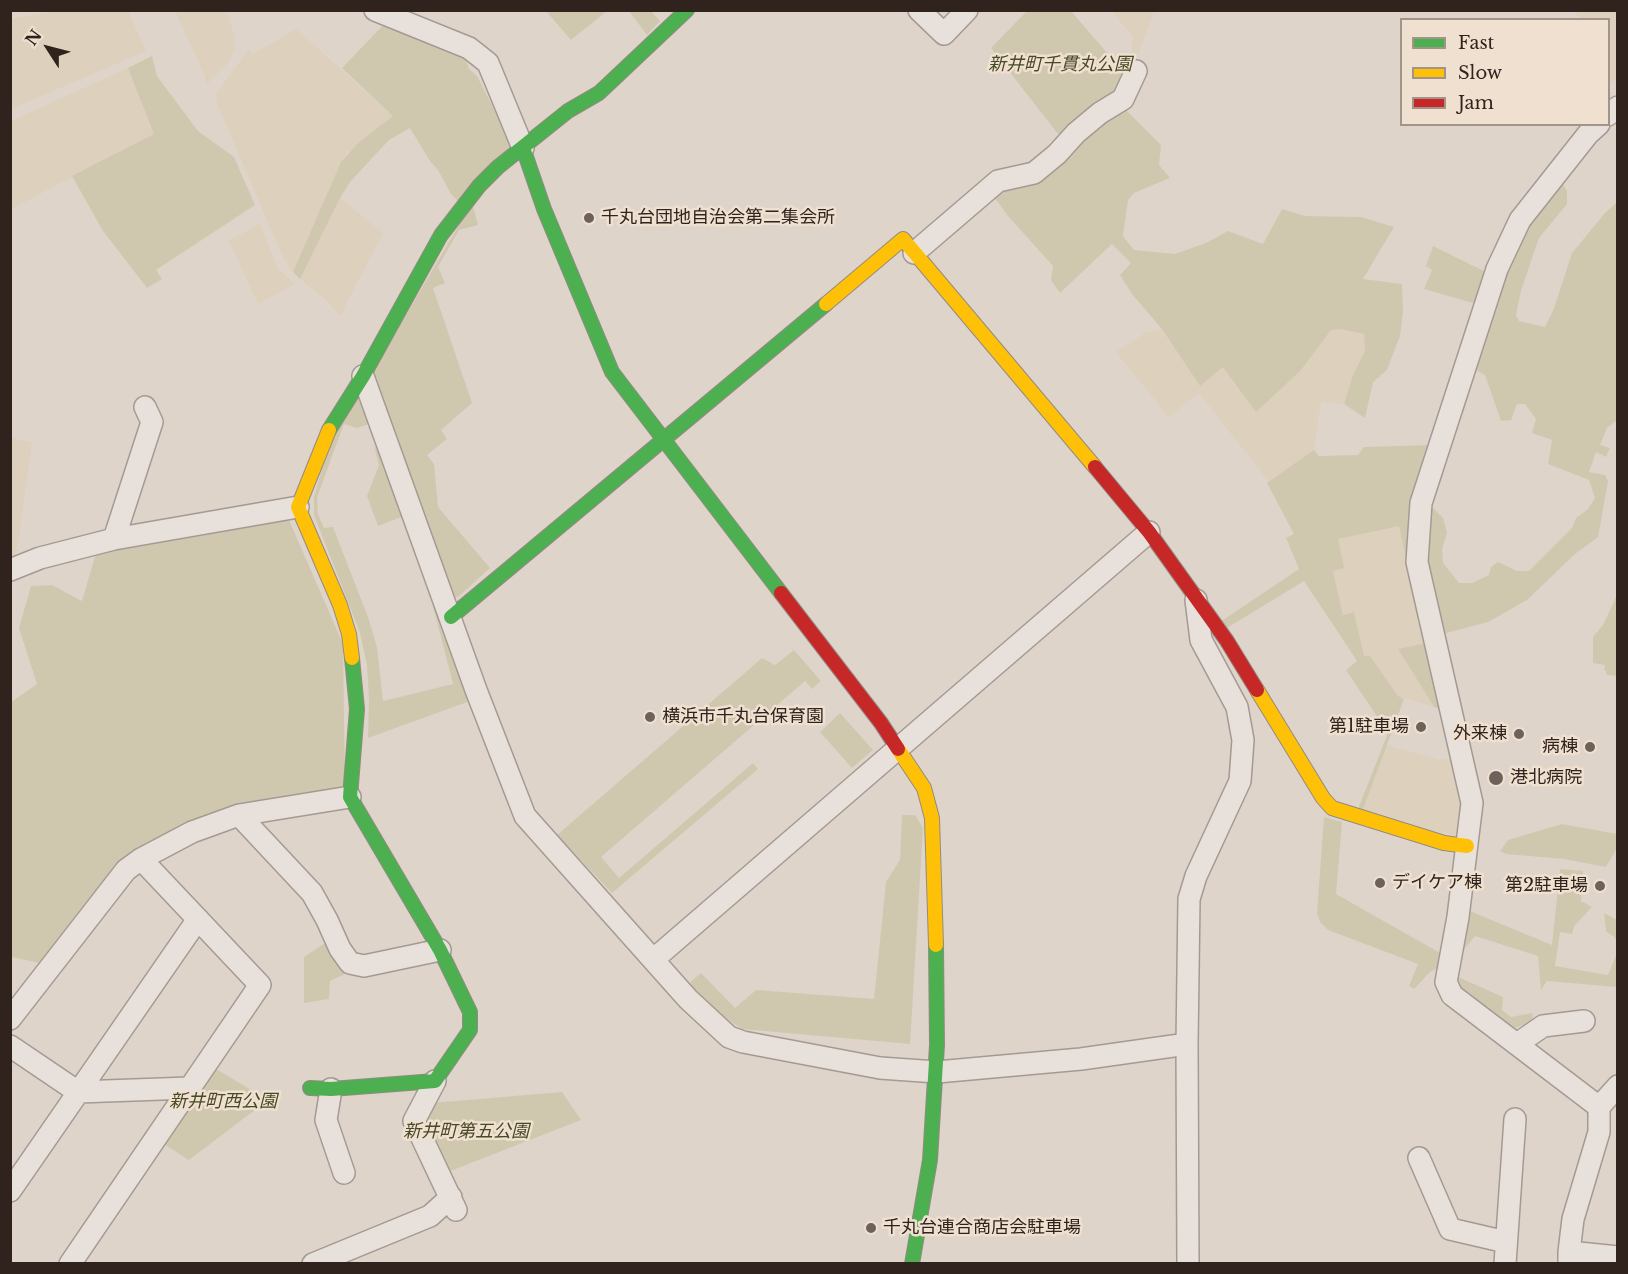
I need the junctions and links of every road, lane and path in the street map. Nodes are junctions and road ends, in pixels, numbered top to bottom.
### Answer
1 (375, 10) edge
2 (687, 10) edge
3 (919, 10) edge
4 (967, 10) edge
5 (1136, 71) dead end
6 (1597, 126) edge
7 (523, 148) junction
8 (914, 253) junction
9 (363, 376) junction
10 (145, 407) dead end
11 (663, 438) junction
12 (298, 507) junction
13 (1149, 532) junction
14 (114, 539) junction
15 (10, 570) edge
16 (1196, 600) junction
17 (451, 617) junction
18 (898, 749) junction
19 (350, 797) junction
20 (239, 815) junction
21 (1467, 846) junction
22 (141, 859) junction
23 (198, 919) junction
24 (440, 950) junction
25 (654, 959) junction
26 (10, 1019) edge
27 (1584, 1021) dead end
28 (1187, 1044) junction
29 (1517, 1044) junction
30 (10, 1046) edge
31 (937, 1072) junction
32 (435, 1081) junction
33 (1617, 1086) edge
34 (189, 1088) junction
35 (321, 1088) joint
36 (78, 1092) junction
37 (1599, 1107) junction
38 (1515, 1119) dead end
39 (1419, 1158) dead end
40 (344, 1173) dead end
41 (10, 1191) edge
42 (1506, 1242) junction
43 (1617, 1257) edge
44 (1569, 1258) edge
45 (70, 1263) edge
46 (313, 1263) edge
47 (912, 1263) edge
48 (1188, 1263) edge
49 (1505, 1263) edge

1 - 7 street
2 - 7 street
3 - 4 street
5 - 8 street
6 - 21 street
7 - 9 street
7 - 11 street
8 - 11 street
8 - 13 street
9 - 12 street
9 - 17 street
10 - 14 street
11 - 17 street
11 - 18 street
12 - 14 street
12 - 19 street
13 - 16 street
13 - 18 street
14 - 15 street
16 - 21 street
16 - 28 street
17 - 25 street
18 - 25 street
18 - 31 street
19 - 20 street
19 - 24 street
20 - 22 street
20 - 24 street
21 - 29 street
22 - 23 street
22 - 26 street
23 - 34 street
23 - 36 street
24 - 32 street
25 - 31 street
27 - 29 street
28 - 31 street
28 - 48 street
29 - 37 street
30 - 36 street
31 - 47 street
32 - 35 street
32 - 46 street
33 - 37 street
34 - 36 street
34 - 45 street
35 - 40 street
36 - 41 street
37 - 44 street
38 - 42 street
39 - 42 street
42 - 49 street
43 - 44 street

